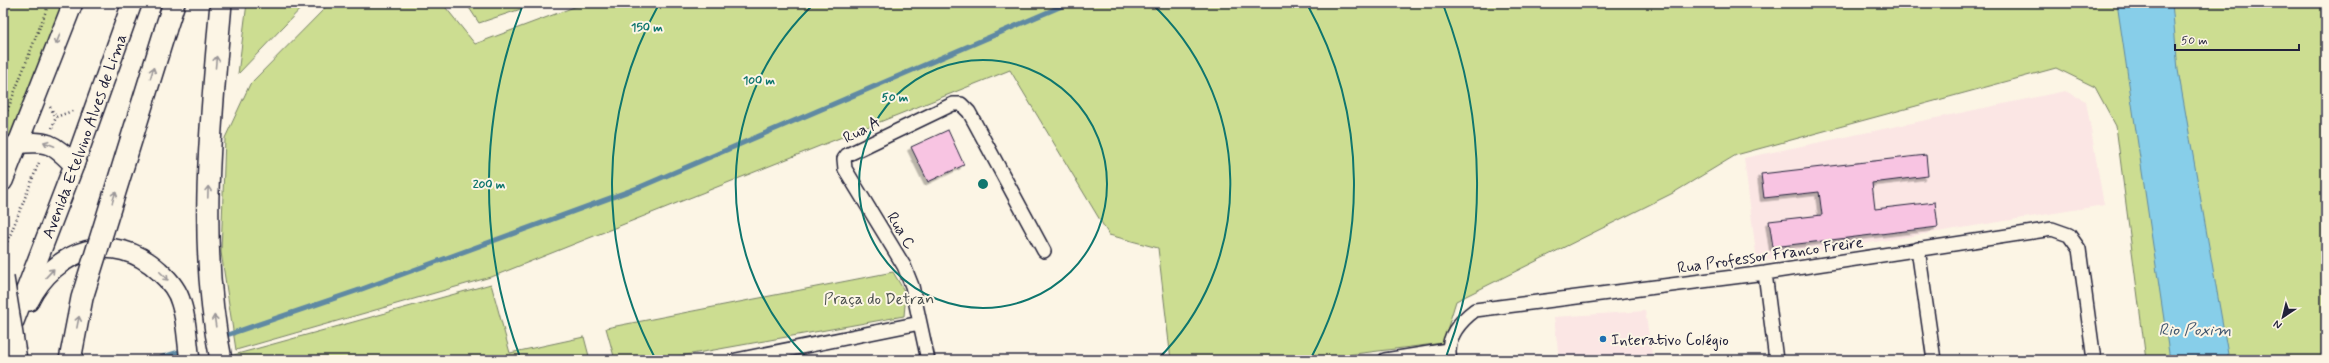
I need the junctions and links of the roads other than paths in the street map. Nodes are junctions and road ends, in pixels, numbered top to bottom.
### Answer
1 (73, 3) edge
2 (132, 3) edge
3 (174, 3) edge
4 (221, 3) edge
5 (16, 144) junction
6 (844, 159) joint
7 (74, 165) junction
8 (3, 180) edge
9 (1918, 250) junction
10 (1044, 252) dead end
11 (1765, 273) junction
12 (3, 278) edge
13 (920, 323) junction
14 (3, 350) edge
15 (3, 354) edge
16 (1449, 355) edge
17 (16, 360) edge
18 (70, 360) edge
19 (190, 360) edge
20 (221, 360) edge
21 (736, 360) edge
22 (928, 360) edge
23 (1386, 360) edge
24 (1776, 360) edge
25 (1934, 360) edge
26 (2094, 360) edge

1 -> 5 main road
2 - 7 main road, Avenida Etelvino Alves de Lima
18 -> 3 main road, bridge
20 -> 4 main road
7 -> 5 main road
5 - 8 main road
6 - 10 street, Rua A
6 - 13 street, Rua C
7 - 14 main road, Avenida Etelvino Alves de Lima
9 - 11 street, Rua Professor Franco Freire
9 - 25 street
9 - 26 street, Rua Professor Franco Freire
11 - 16 street, Rua Professor Franco Freire
11 - 24 street
12 - 17 main road, bridge
13 - 21 street
13 - 22 street, Rua C
15 -> 19 main road
16 - 23 street

